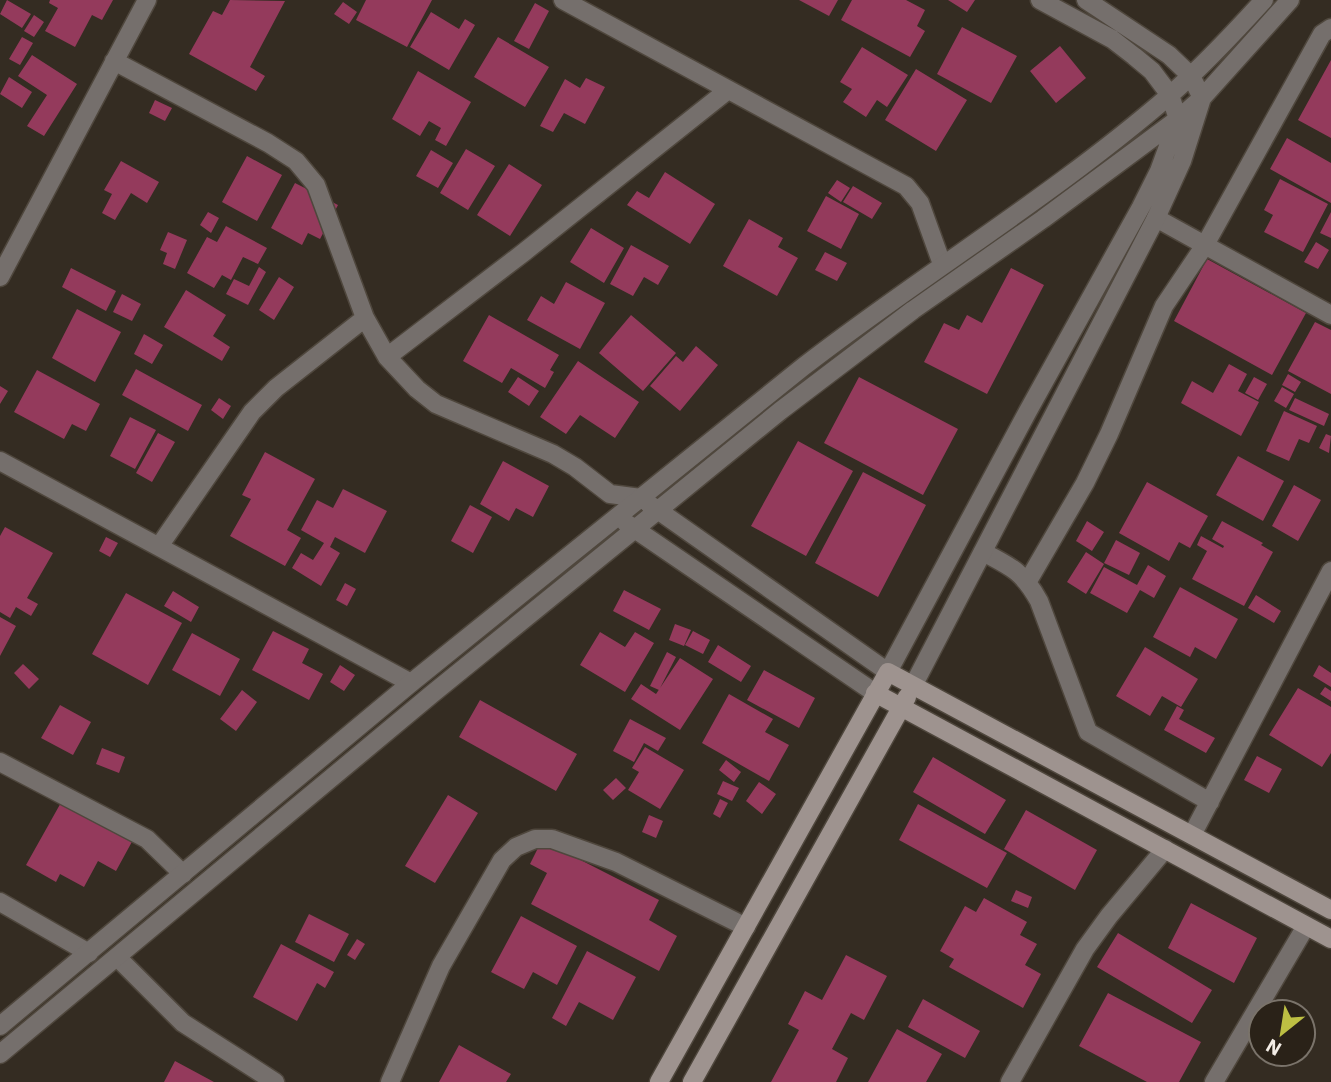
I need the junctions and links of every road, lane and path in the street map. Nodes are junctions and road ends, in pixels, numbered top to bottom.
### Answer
1 (147, 0) edge
2 (563, 0) edge
3 (1040, 0) edge
4 (1086, 0) edge
5 (1264, 0) edge
6 (1290, 0) edge
7 (596, 7) edge
8 (1331, 28) edge
9 (114, 61) junction
10 (1191, 76) junction
11 (728, 89) junction
12 (1170, 95) junction
13 (1202, 98) junction
14 (1178, 119) junction
15 (1156, 218) junction
16 (1205, 245) junction
17 (942, 264) junction
18 (0, 277) edge
19 (1331, 315) edge
20 (365, 318) junction
21 (387, 357) junction
22 (0, 461) edge
23 (610, 494) junction
24 (641, 498) junction
25 (659, 511) junction
26 (617, 518) junction
27 (636, 530) junction
28 (160, 545) junction
29 (983, 552) junction
30 (1331, 571) edge
31 (1028, 581) junction
32 (888, 672) junction
33 (411, 683) junction
34 (914, 686) junction
35 (875, 693) junction
36 (901, 707) junction
37 (0, 761) edge
38 (1210, 802) junction
39 (1192, 835) junction
40 (1165, 849) junction
41 (183, 874) junction
42 (0, 902) edge
43 (1331, 910) edge
44 (746, 926) junction
45 (1306, 926) junction
46 (1331, 939) edge
47 (89, 953) junction
48 (117, 957) junction
49 (0, 1026) edge
50 (0, 1054) edge
51 (275, 1082) edge
52 (390, 1082) edge
53 (659, 1082) edge
54 (692, 1082) edge
55 (1010, 1082) edge
56 (1214, 1082) edge

1 - 9 street
2 - 7 street
3 - 12 street
4 - 10 street
5 - 10 street
6 - 13 street
7 - 11 street
8 - 16 street
9 - 18 street
9 - 20 street
10 - 12 street
10 - 13 street
11 - 17 street
11 - 21 street
12 - 14 street
12 - 17 street
13 - 14 street
13 - 15 street
14 - 25 street
14 - 32 street
15 - 16 street
15 - 29 street
16 - 19 street
16 - 31 street
17 - 24 street
20 - 21 street
20 - 28 street
21 - 23 street
22 - 28 street
23 - 24 street
23 - 26 street
24 - 25 street
24 - 26 street
25 - 27 street
25 - 32 street
26 - 27 street
26 - 33 street
27 - 35 street
27 - 48 street
28 - 33 street
29 - 31 street
29 - 34 street
30 - 38 street
31 - 38 street
32 - 34 main road
32 - 35 main road
33 - 41 street
34 - 36 main road
34 - 39 main road
35 - 36 main road
35 - 44 main road
36 - 40 main road
36 - 54 main road
37 - 41 street
38 - 39 street
39 - 43 main road
40 - 45 main road
40 - 55 street
41 - 47 street
42 - 47 street
44 - 52 street
44 - 53 main road
45 - 46 main road
45 - 56 street
47 - 49 street
48 - 50 street
48 - 51 street

